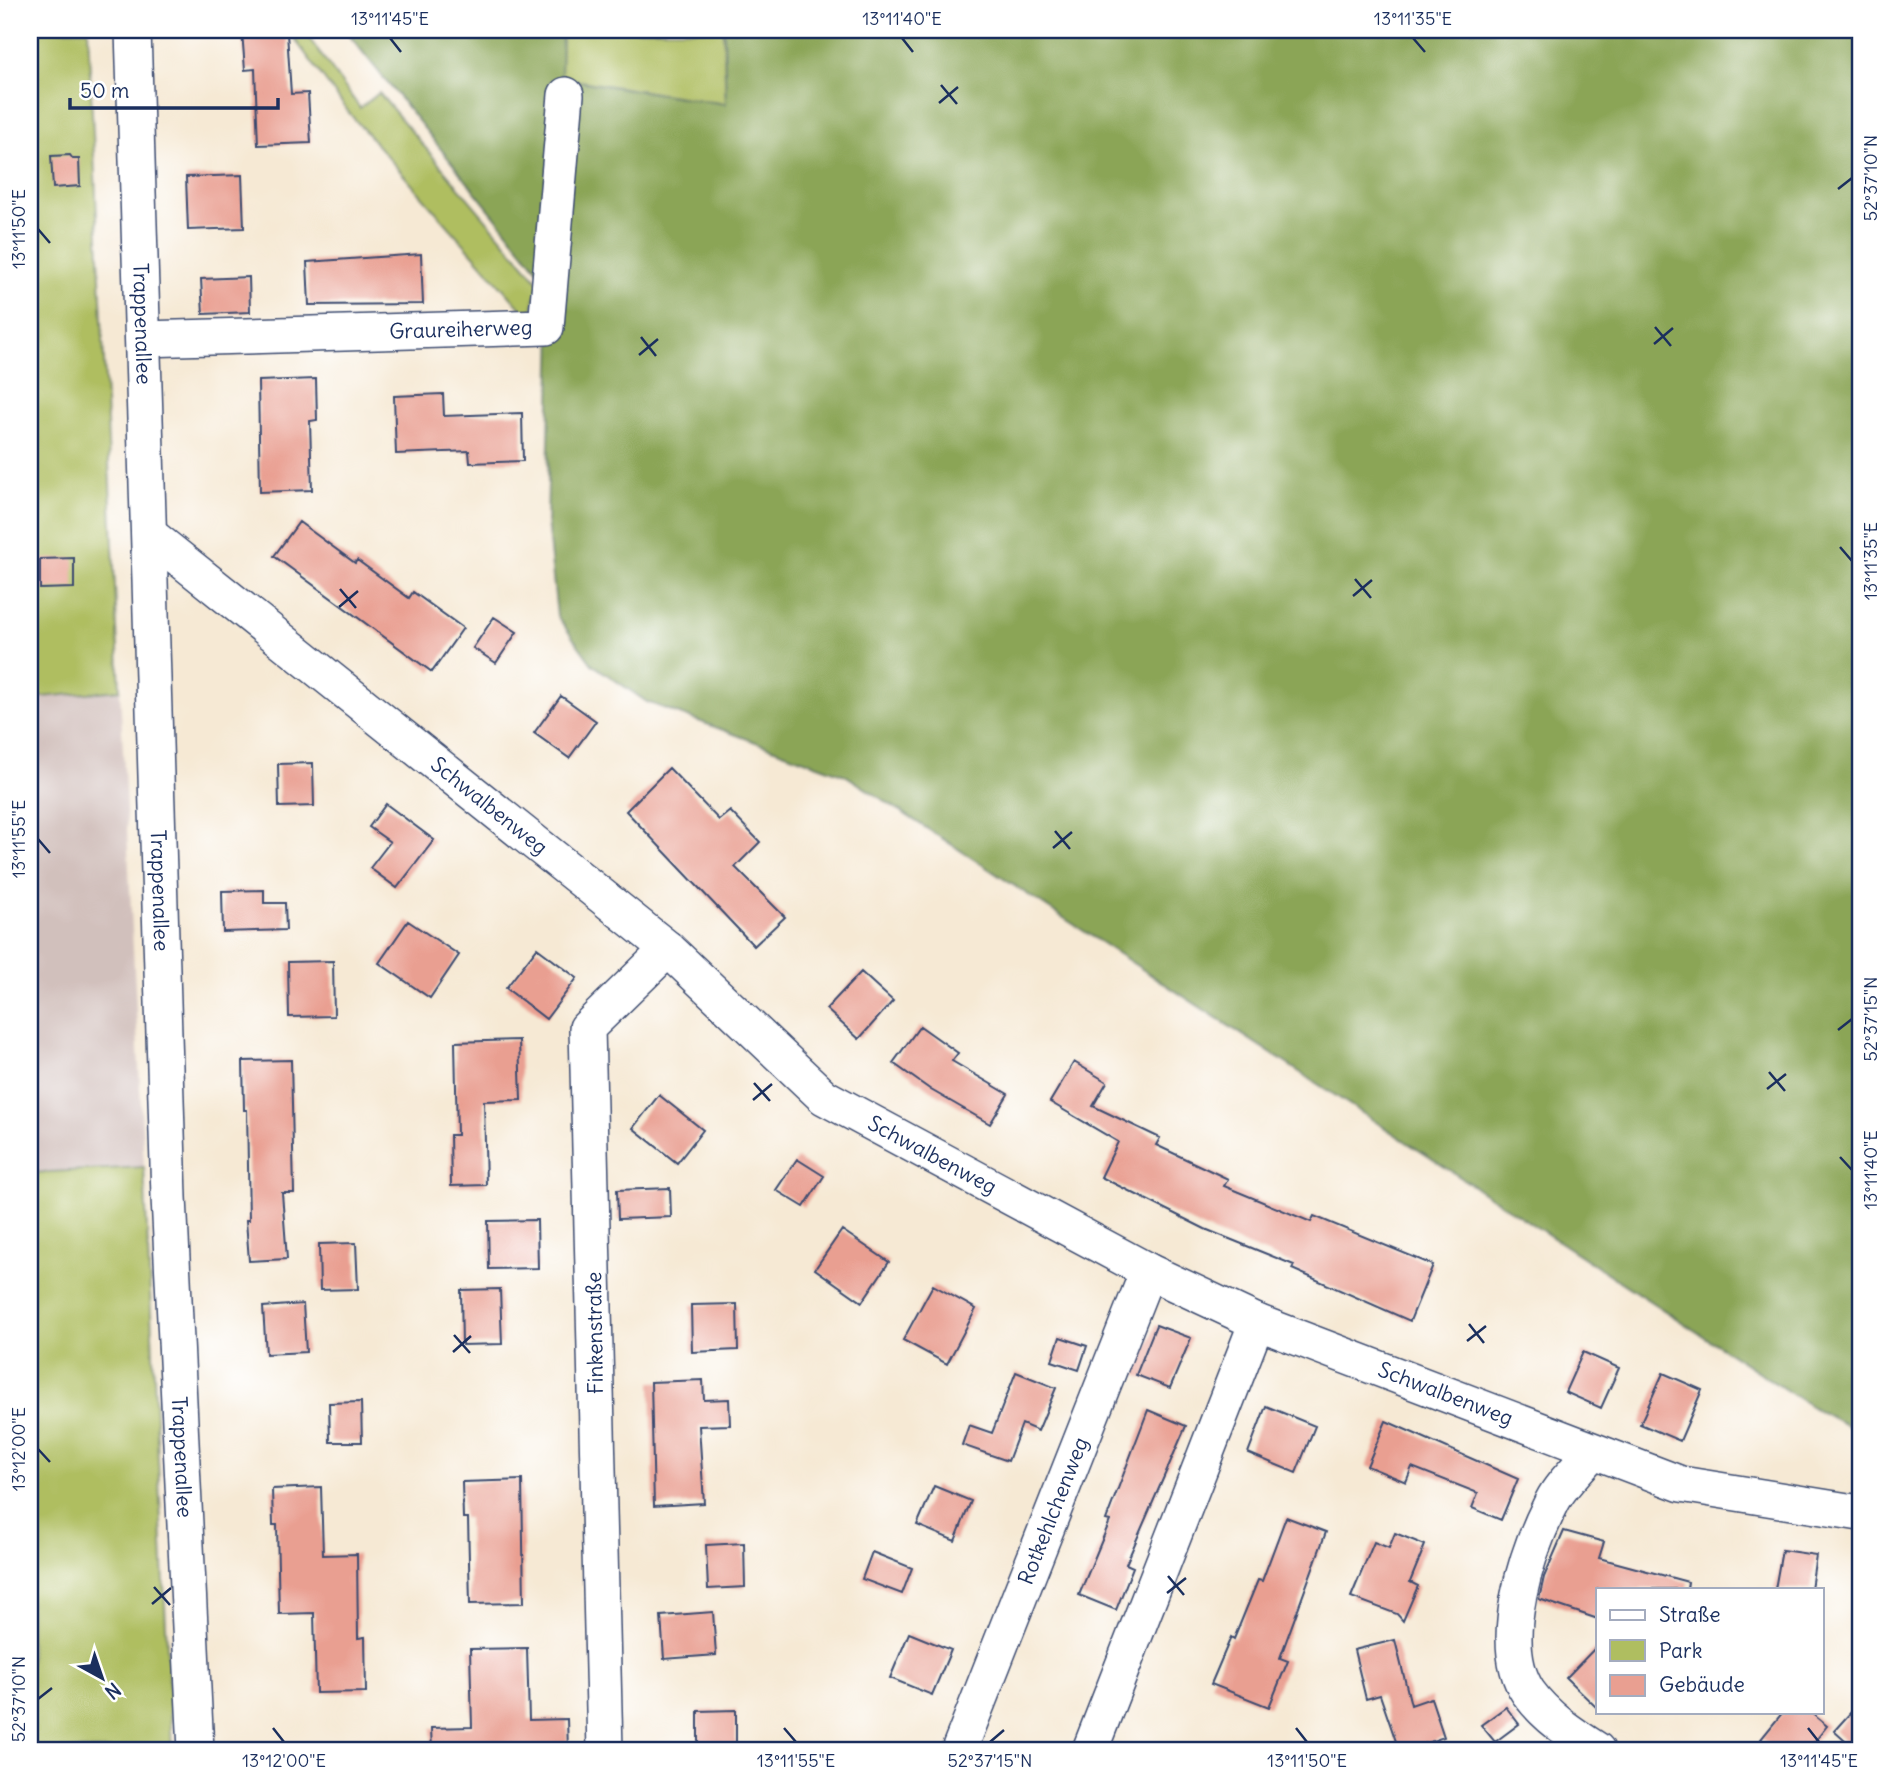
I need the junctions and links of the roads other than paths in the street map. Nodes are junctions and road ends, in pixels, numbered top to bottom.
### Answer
1 (133, 30) edge
2 (566, 94) dead end
3 (143, 339) junction
4 (150, 535) junction
5 (667, 949) junction
6 (1148, 1271) junction
7 (1257, 1322) junction
8 (1592, 1452) junction
9 (1860, 1513) edge
10 (196, 1750) edge
11 (605, 1750) edge
12 (959, 1750) edge
13 (1090, 1750) edge
14 (1597, 1750) edge

1 - 3 street, Trappenallee
2 - 3 street, Graureiherweg
3 - 4 street, Trappenallee
4 - 5 street, Schwalbenweg
4 - 10 street, Trappenallee
5 - 6 street, Schwalbenweg
5 - 11 street, Finkenstraße
6 - 7 street, Schwalbenweg
6 - 12 street, Rotkehlchenweg
7 - 8 street, Schwalbenweg
7 - 13 street
8 - 9 street, Schwalbenweg
8 - 14 street

